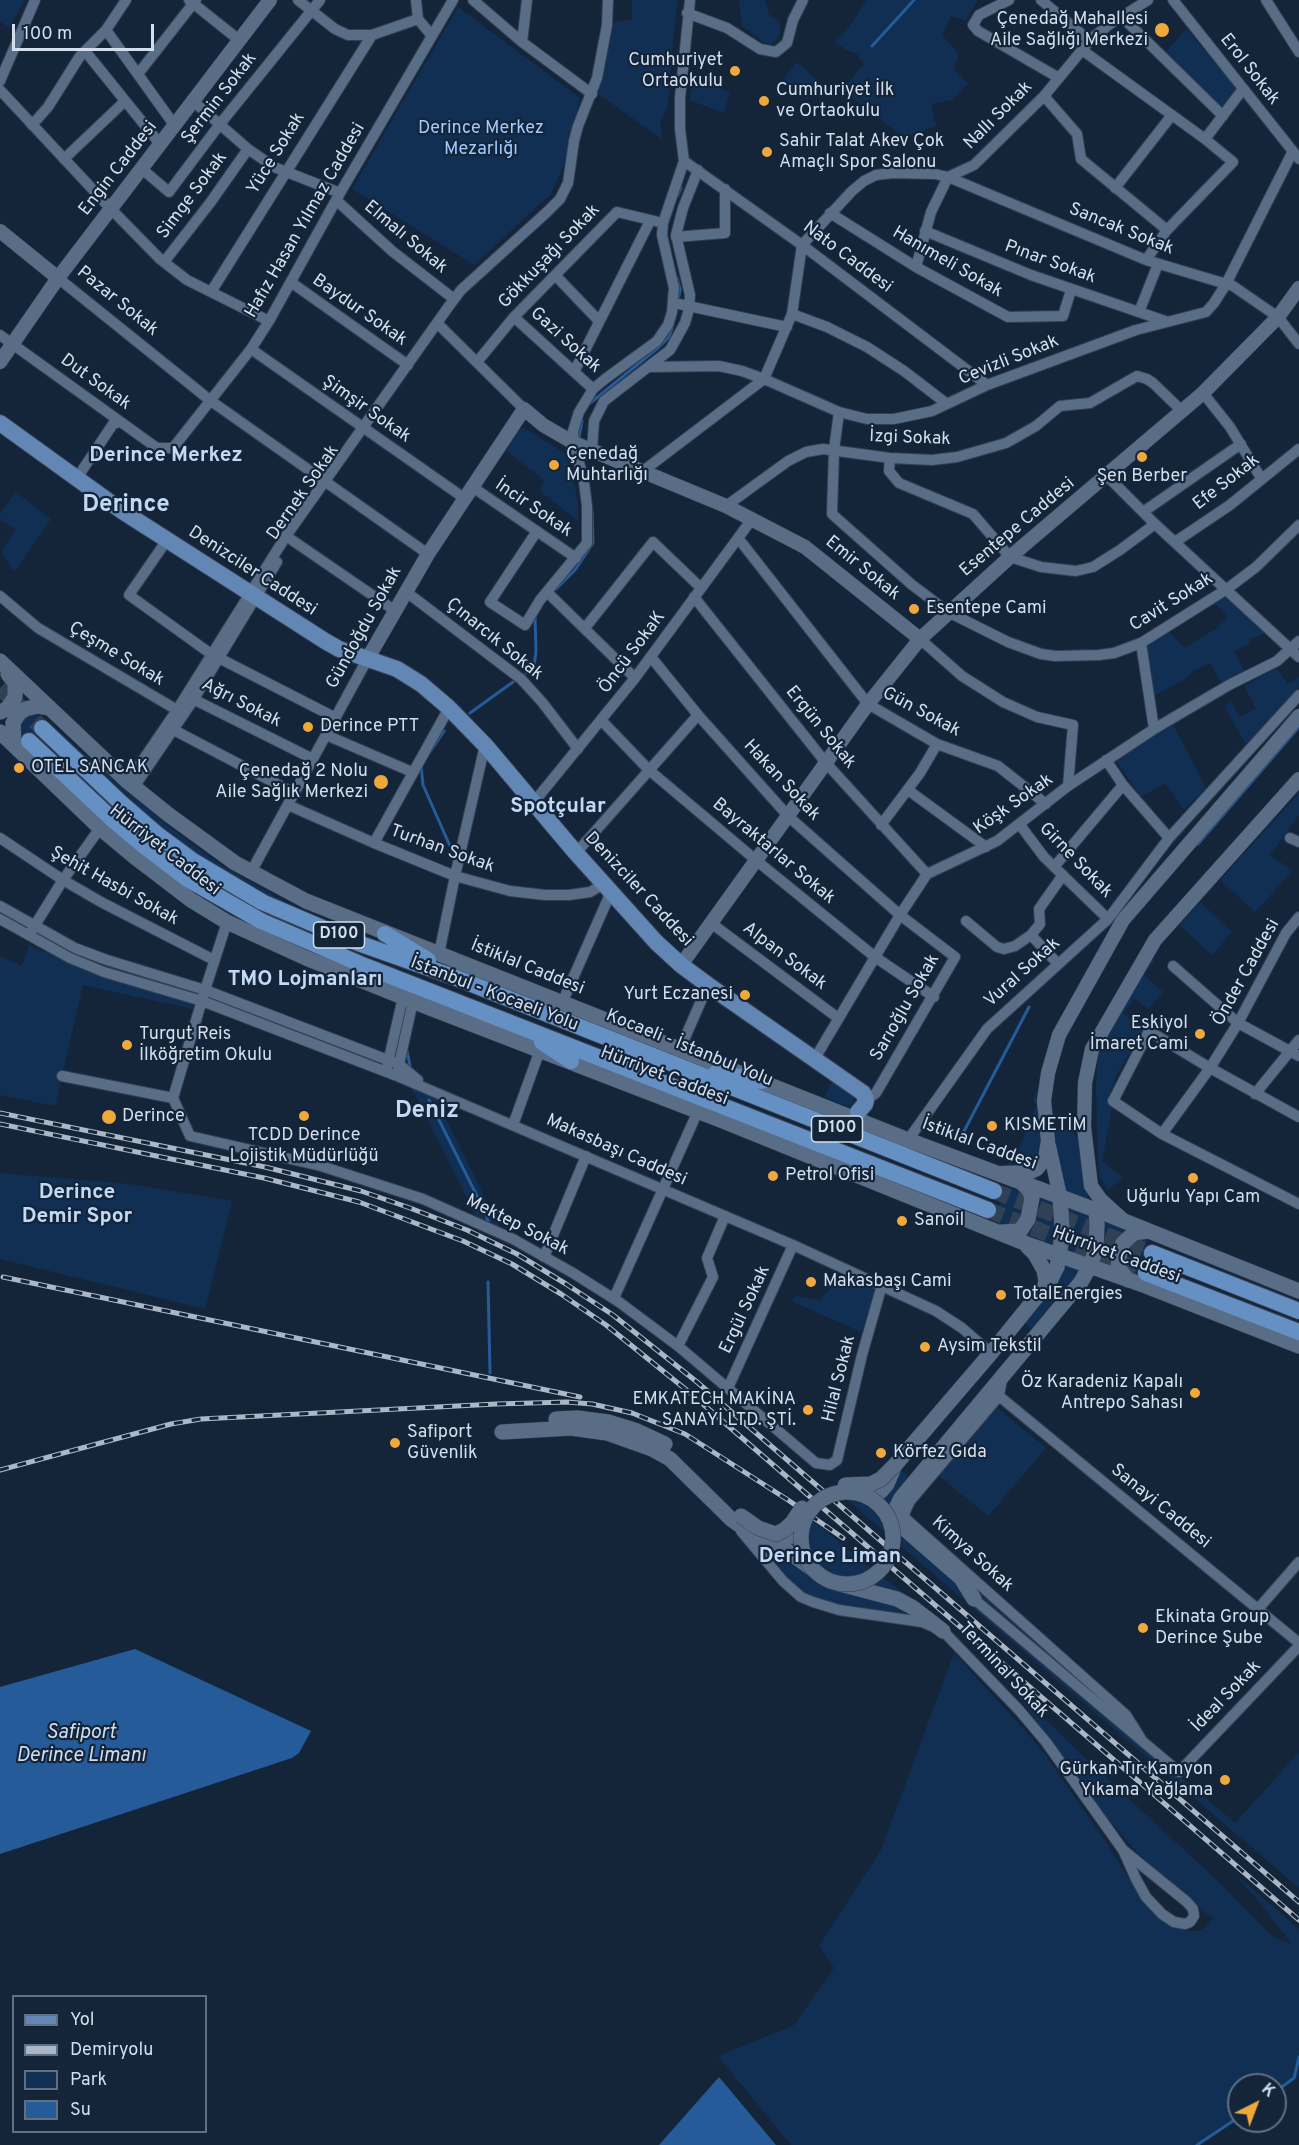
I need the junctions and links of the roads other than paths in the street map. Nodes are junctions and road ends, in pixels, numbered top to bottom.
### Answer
1 (35, 0) edge
2 (126, 0) edge
3 (270, 0) edge
4 (298, 0) edge
5 (320, 0) edge
6 (416, 0) edge
7 (453, 0) edge
8 (473, 0) edge
9 (527, 0) edge
10 (608, 0) edge
11 (690, 0) edge
12 (803, 0) edge
13 (1009, 0) edge
14 (1041, 0) edge
15 (1148, 0) edge
16 (1173, 0) edge
17 (1266, 0) edge
18 (193, 1) edge
19 (312, 11) junction
20 (687, 13) junction
21 (1122, 17) junction
22 (418, 19) junction
23 (106, 30) junction
24 (372, 35) junction
25 (432, 36) junction
26 (239, 40) junction
27 (1090, 41) junction
28 (522, 42) junction
29 (1082, 50) junction
30 (85, 51) junction
31 (1299, 52) edge
32 (138, 74) junction
33 (1059, 78) junction
34 (0, 81) edge
35 (1243, 89) junction
36 (0, 90) edge
37 (592, 94) junction
38 (1044, 96) junction
39 (125, 101) junction
40 (194, 102) junction
41 (1172, 115) junction
42 (1223, 116) junction
43 (220, 124) junction
44 (32, 125) junction
45 (176, 126) junction
46 (1205, 139) junction
47 (160, 144) junction
48 (248, 149) junction
49 (1296, 156) edge
50 (64, 159) junction
51 (684, 161) junction
52 (142, 169) junction
53 (698, 170) junction
54 (285, 172) junction
55 (948, 177) junction
56 (725, 189) junction
57 (1115, 189) junction
58 (338, 196) junction
59 (110, 208) junction
60 (830, 213) junction
61 (650, 221) junction
62 (663, 223) junction
63 (1167, 230) junction
64 (0, 231) edge
65 (925, 231) junction
66 (676, 237) junction
67 (802, 245) junction
68 (1146, 260) junction
69 (164, 262) junction
70 (1158, 264) junction
71 (916, 267) junction
72 (555, 275) junction
73 (58, 278) junction
74 (470, 282) junction
75 (292, 283) junction
76 (1226, 284) junction
77 (1299, 288) edge
78 (1071, 290) junction
79 (211, 292) junction
80 (454, 299) junction
81 (674, 303) junction
82 (689, 307) junction
83 (1140, 312) junction
84 (792, 314) junction
85 (514, 317) junction
86 (1278, 317) junction
87 (269, 321) junction
88 (599, 321) junction
89 (1165, 321) junction
90 (439, 325) junction
91 (787, 327) junction
92 (0, 335) edge
93 (12, 344) junction
94 (1299, 344) edge
95 (251, 349) junction
96 (0, 362) edge
97 (477, 362) junction
98 (408, 365) junction
99 (649, 367) junction
100 (574, 372) junction
101 (764, 379) junction
102 (987, 385) junction
103 (593, 389) junction
104 (1203, 393) junction
105 (211, 401) junction
106 (948, 404) junction
107 (524, 409) junction
108 (839, 412) junction
109 (1183, 412) junction
110 (120, 422) junction
111 (0, 423) edge
112 (364, 430) junction
113 (574, 443) junction
114 (1241, 444) junction
115 (173, 448) joint
116 (1299, 449) edge
117 (592, 450) junction
118 (834, 450) junction
119 (890, 458) junction
120 (643, 471) junction
121 (1107, 476) junction
122 (77, 478) junction
123 (1261, 478) junction
124 (327, 482) junction
125 (467, 492) junction
126 (726, 506) junction
127 (1143, 512) junction
128 (752, 519) junction
129 (1155, 524) junction
130 (1299, 525) edge
131 (537, 531) junction
132 (289, 537) junction
133 (738, 538) junction
134 (167, 540) junction
135 (1175, 542) junction
136 (428, 554) junction
137 (1010, 557) junction
138 (576, 558) junction
139 (700, 587) junction
140 (1227, 589) junction
141 (405, 591) junction
142 (547, 592) junction
143 (253, 595) junction
144 (0, 596) edge
145 (694, 597) junction
146 (394, 610) junction
147 (948, 612) junction
148 (585, 628) junction
149 (920, 639) junction
150 (1141, 643) junction
151 (1296, 649) edge
152 (215, 656) junction
153 (651, 657) junction
154 (368, 658) junction
155 (6, 669) edge
156 (636, 678) junction
157 (1299, 695) edge
158 (190, 697) junction
159 (868, 704) junction
160 (50, 708) junction
161 (449, 708) junction
162 (177, 710) junction
163 (0, 712) edge
164 (698, 715) junction
165 (1299, 716) edge
166 (336, 718) junction
167 (602, 721) junction
168 (42, 728) tunnel mouth
169 (170, 728) junction
170 (1154, 729) junction
171 (0, 732) edge
172 (327, 735) junction
173 (22, 743) junction
174 (937, 744) junction
175 (485, 745) junction
176 (578, 750) junction
177 (313, 759) junction
178 (1106, 760) junction
179 (826, 764) junction
180 (649, 770) junction
181 (412, 772) junction
182 (1299, 779) edge
183 (131, 785) junction
184 (1123, 785) junction
185 (1068, 786) junction
186 (908, 790) junction
187 (294, 794) junction
188 (534, 802) junction
189 (1046, 804) junction
190 (288, 805) junction
191 (789, 817) junction
192 (881, 825) junction
193 (1020, 825) junction
194 (100, 828) junction
195 (0, 838) edge
196 (1169, 838) junction
197 (374, 843) junction
198 (986, 847) junction
199 (576, 853) junction
200 (757, 861) junction
201 (1054, 867) junction
202 (251, 872) junction
203 (927, 874) junction
204 (1063, 875) junction
205 (454, 876) junction
206 (63, 880) junction
207 (607, 888) junction
208 (0, 906) edge
209 (900, 915) junction
210 (1299, 917) edge
211 (0, 919) edge
212 (1108, 919) junction
213 (966, 921) dead end
214 (227, 922) junction
215 (711, 923) junction
216 (34, 925) junction
217 (385, 934) junction
218 (1030, 935) junction
219 (30, 937) junction
220 (439, 954) junction
221 (875, 957) junction
222 (214, 960) junction
223 (1059, 964) junction
224 (681, 965) junction
225 (1173, 966) dead end
226 (454, 977) junction
227 (708, 985) junction
228 (205, 990) junction
229 (934, 997) junction
230 (408, 999) junction
231 (202, 1001) junction
232 (562, 1003) junction
233 (838, 1018) junction
234 (1238, 1023) junction
235 (514, 1024) junction
236 (1299, 1040) edge
237 (680, 1049) junction
238 (540, 1050) junction
239 (1295, 1053) edge
240 (814, 1060) junction
241 (571, 1061) junction
242 (395, 1067) junction
243 (679, 1067) junction
244 (1210, 1068) junction
245 (62, 1076) dead end
246 (762, 1081) junction
247 (1256, 1094) junction
248 (173, 1098) junction
249 (857, 1109) junction
250 (698, 1112) junction
251 (1299, 1117) edge
252 (723, 1121) junction
253 (513, 1125) junction
254 (1162, 1134) junction
255 (908, 1140) junction
256 (1048, 1141) junction
257 (586, 1156) junction
258 (996, 1173) junction
259 (1020, 1181) junction
260 (1091, 1186) junction
261 (662, 1190) junction
262 (994, 1191) tunnel mouth
263 (1061, 1203) junction
264 (1299, 1204) edge
265 (988, 1210) tunnel mouth
266 (725, 1216) junction
267 (1097, 1217) junction
268 (1126, 1222) junction
269 (990, 1229) junction
270 (1147, 1231) junction
271 (1021, 1242) junction
272 (793, 1245) junction
273 (1152, 1253) tunnel mouth
274 (544, 1257) junction
275 (1071, 1257) junction
276 (1146, 1273) tunnel mouth
277 (1123, 1278) junction
278 (882, 1285) junction
279 (1044, 1290) junction
280 (1299, 1291) edge
281 (614, 1298) junction
282 (1063, 1304) junction
283 (1299, 1311) edge
284 (1299, 1332) edge
285 (678, 1346) junction
286 (1299, 1346) edge
287 (991, 1353) junction
288 (1003, 1378) junction
289 (728, 1388) junction
290 (999, 1396) junction
291 (501, 1427) dead end
292 (816, 1463) joint
293 (895, 1465) junction
294 (915, 1482) junction
295 (862, 1494) junction
296 (736, 1518) junction
297 (889, 1520) junction
298 (802, 1526) junction
299 (776, 1534) junction
300 (1299, 1562) edge
301 (811, 1568) junction
302 (836, 1583) junction
303 (974, 1599) junction
304 (1258, 1609) junction
305 (944, 1631) junction
306 (1299, 1645) edge
307 (1141, 1739) junction
308 (1179, 1772) joint
309 (1123, 1850) junction

1 - 34 street
2 - 23 street
3 - 26 street, Engin Caddesi
4 - 19 street
5 - 19 street, Şermin Sokak
6 - 22 street
7 - 25 street, Hafız Hasan Yılmaz Caddesi
8 - 28 street
9 - 28 street
10 - 37 street, Dernek Sokak
11 - 20 street
12 - 20 street
13 - 33 street
14 - 27 street
15 - 21 street, Nallı Sokak
16 - 35 street, Erol Sokak
17 - 31 street
18 - 26 street
18 - 32 street
19 - 24 street
19 - 43 street, Şermin Sokak
20 - 51 street
21 - 27 street, Nallı Sokak
21 - 42 street
22 - 24 street
22 - 25 street
23 - 30 street
23 - 32 street
24 - 54 street, Yüce Sokak
25 - 58 street, Hafız Hasan Yılmaz Caddesi
26 - 40 street, Engin Caddesi
27 - 29 street, Nallı Sokak
28 - 37 street
29 - 33 street, Nallı Sokak
29 - 41 street
30 - 39 street
30 - 44 street
32 - 45 street
33 - 38 street, Nallı Sokak
35 - 42 street
35 - 49 street, Erol Sokak
36 - 44 street
37 - 74 street, Dernek Sokak
38 - 55 street, Nallı Sokak
38 - 57 street
39 - 47 street
39 - 50 street
40 - 43 street
40 - 45 street, Engin Caddesi
41 - 46 street
41 - 57 street
42 - 46 street
43 - 48 street
43 - 52 street, Şermin Sokak
44 - 50 street
45 - 47 street, Engin Caddesi
46 - 63 street
47 - 52 street, Engin Caddesi
48 - 54 street
48 - 69 street, Simge Sokak
49 - 76 street, Cevizli Sokak
50 - 59 street
51 - 53 street, Nato Caddesi
51 - 62 street
52 - 59 street, Engin Caddesi
53 - 56 street, Nato Caddesi
53 - 66 street
54 - 58 street
54 - 79 street, Yüce Sokak
55 - 60 street
55 - 65 street
55 - 68 street, Sancak Sokak
56 - 66 street
56 - 67 street, Nato Caddesi
57 - 63 street
58 - 75 street, Hafız Hasan Yılmaz Caddesi
58 - 80 street, Elmalı Sokak
59 - 69 street
59 - 73 street, Engin Caddesi
60 - 67 street
60 - 71 street, Hanımeli Sokak
61 - 62 street, Gökkuşağı Sokak
61 - 72 street, Gökkuşağı Sokak
61 - 88 street
62 - 81 street
63 - 68 street
64 - 73 street, Pazar Sokak
65 - 71 street
65 - 78 street, Pınar Sokak
66 - 82 street
67 - 84 street
67 - 102 street, Nato Caddesi
68 - 70 street, Sancak Sokak
69 - 79 street
70 - 76 street, Sancak Sokak
70 - 83 street
71 - 78 street, Hanımeli Sokak
72 - 85 street, Gökkuşağı Sokak
72 - 88 street
73 - 93 street, Engin Caddesi
73 - 105 street, Pazar Sokak
74 - 80 street, Dernek Sokak
74 - 90 street, Dernek Sokak
75 - 87 street, Hafız Hasan Yılmaz Caddesi
75 - 98 street, Baydur Sokak
76 - 86 street, Sancak Sokak
76 - 89 street, Cevizli Sokak
77 - 86 street, Esentepe Caddesi
78 - 83 street, Pınar Sokak
79 - 87 street
80 - 90 street, Dernek Sokak
81 - 82 street
81 - 103 street
82 - 91 street
82 - 99 street
83 - 89 street, Pınar Sokak
84 - 91 street
84 - 106 street
85 - 97 street, Gökkuşağı Sokak
85 - 100 street, Gazi Sokak
86 - 94 street, Sancak Sokak
86 - 104 street, Esentepe Caddesi
87 - 95 street, Hafız Hasan Yılmaz Caddesi
88 - 100 street
89 - 102 street, Cevizli Sokak
90 - 97 street
90 - 98 street, Dernek Sokak
90 - 112 street, Dernek Sokak
91 - 101 street
92 - 93 street, Dut Sokak
93 - 96 street, Engin Caddesi
93 - 110 street, Dut Sokak
95 - 105 street, Hafız Hasan Yılmaz Caddesi
95 - 112 street, Şimşir Sokak
97 - 107 street
98 - 112 street, Dernek Sokak
99 - 101 street, Cevizli Sokak
99 - 117 street
100 - 103 street, Gazi Sokak
101 - 108 street, Cevizli Sokak
101 - 120 street
102 - 106 street, Cevizli Sokak
103 - 113 street
104 - 109 street, Esentepe Caddesi
104 - 114 street
105 - 115 street, Hafız Hasan Yılmaz Caddesi
105 - 124 street, Pazar Sokak
106 - 108 street, Cevizli Sokak
107 - 113 street, Emir Sokak
107 - 125 street, Gündoğdu Sokak
108 - 118 street
109 - 119 street, İzgi Sokak
109 - 121 street, Esentepe Caddesi
110 - 115 street, Dut Sokak
110 - 122 street
111 - 122 main road, Denizciler Caddesi
112 - 124 street, Dernek Sokak
112 - 125 street, Şimşir Sokak
113 - 117 street, Emir Sokak
113 - 138 street
114 - 123 street
114 - 127 street
116 - 123 street, Efe Sokak
117 - 120 street, Emir Sokak
118 - 119 street, İzgi Sokak
118 - 126 street, İzgi Sokak
118 - 147 street, Cavit Sokak
119 - 137 street
120 - 126 street, Emir Sokak
121 - 127 street
121 - 137 street, Esentepe Caddesi
122 - 134 main road, Denizciler Caddesi
123 - 135 street, Efe Sokak
124 - 132 street, Dernek Sokak
124 - 136 street, Pazar Sokak
125 - 131 street, İncir Sokak
125 - 136 street, Gündoğdu Sokak
126 - 128 street, Emir Sokak
127 - 129 street
128 - 133 street, Öncü SokaK
128 - 149 street, Emir Sokak
129 - 135 street
129 - 137 street
130 - 140 street, Cavit Sokak
131 - 138 street, İncir Sokak
131 - 142 street
132 - 143 street, Dernek Sokak
132 - 146 street
133 - 139 street, Öncü SokaK
133 - 159 street, Gün Sokak
134 - 143 main road, Denizciler Caddesi
134 - 152 street
135 - 140 street
136 - 141 street, Gündoğdu Sokak
137 - 147 street, Esentepe Caddesi
138 - 142 street
139 - 145 street, Öncü SokaK
139 - 148 street
140 - 150 street, Cavit Sokak
140 - 151 street
141 - 146 street, Gündoğdu Sokak
141 - 176 street, Çınarcık Sokak
142 - 148 street
143 - 152 street, Dernek Sokak
143 - 154 main road, Denizciler Caddesi
144 - 162 street, Çeşme Sokak
145 - 153 street, Öncü SokaK
145 - 179 street, Ergün Sokak
146 - 154 street, Gündoğdu Sokak
147 - 149 street, Esentepe Caddesi
147 - 150 street, Cavit Sokak
148 - 156 street
149 - 159 street, Esentepe Caddesi
149 - 185 street, Emir Sokak
150 - 170 street
151 - 170 street, Köşk Sokak
152 - 158 street, Dernek Sokak
152 - 166 street
153 - 156 street, Öncü SokaK
153 - 164 street, Hakan Sokak
154 - 161 main road, Denizciler Caddesi
154 - 166 street, Gündoğdu Sokak
155 - 160 main road, İstiklal Caddesi
155 - 163 main road
156 - 167 street, Öncü SokaK
157 - 196 street, Vural Sokak
158 - 162 street, Dernek Sokak
158 - 169 street, Dernek Sokak
158 - 177 street, Ağrı Sokak
159 - 174 street, Gün Sokak
159 - 179 street, Esentepe Caddesi
160 - 173 main road
160 - 183 main road, İstiklal Caddesi
161 - 175 main road, Denizciler Caddesi
161 - 181 street
162 - 169 street, Dernek Sokak
164 - 180 street
164 - 191 street, Hakan Sokak
165 - 256 street
166 - 172 street, Gündoğdu Sokak
167 - 176 street, Öncü SokaK
167 - 180 street, Bayraktarlar Sokak
168 - 226 highway, Kocaeli - İstanbul Yolu / D100
169 - 183 street, Dernek Sokak
169 - 187 street
170 - 178 street, Köşk Sokak
171 - 173 main road, Hürriyet Caddesi
172 - 177 street, Gündoğdu Sokak
172 - 181 street
173 - 194 main road, Hürriyet Caddesi
173 - 235 highway, İstanbul - Kocaeli Yolu / D100
174 - 186 street
174 - 189 street, Gün Sokak
175 - 188 main road, Denizciler Caddesi
175 - 205 street
176 - 188 street, Öncü SokaK
177 - 187 street, Gündoğdu Sokak
178 - 184 street
178 - 185 street, Köşk Sokak
179 - 191 street, Esentepe Caddesi
179 - 192 street, Ergün Sokak
180 - 199 street
180 - 200 street, Bayraktarlar Sokak
181 - 197 street
182 - 260 street
183 - 202 main road, İstiklal Caddesi
184 - 196 street
184 - 201 street
185 - 189 street, Köşk Sokak
186 - 192 street
186 - 198 street
187 - 190 street, Gündoğdu Sokak
188 - 199 main road, Denizciler Caddesi
189 - 193 street, Köşk Sokak
190 - 197 street, Turhan Sokak
190 - 202 street, Gündoğdu Sokak
191 - 200 street, Esentepe Caddesi
191 - 209 street, Hakan Sokak
192 - 203 street, Ergün Sokak
193 - 198 street, Köşk Sokak
193 - 201 street, Girne Sokak
194 - 206 street
194 - 214 main road, Hürriyet Caddesi
195 - 206 street, Şehit Hasbi Sokak
196 - 212 street, Vural Sokak
197 - 205 street, Turhan Sokak
198 - 203 street, Köşk Sokak
199 - 207 main road, Denizciler Caddesi
200 - 215 street, Esentepe Caddesi
200 - 221 street, Bayraktarlar Sokak
201 - 204 street, Girne Sokak
202 - 217 main road, İstiklal Caddesi
203 - 209 street
204 - 212 street, Girne Sokak
204 - 218 street
205 - 207 street, Turhan Sokak
205 - 220 street
206 - 216 street
206 - 222 street, Şehit Hasbi Sokak
207 - 224 main road, Denizciler Caddesi
207 - 232 street
208 - 216 street, Makasbaşı Caddesi
209 - 221 street
209 - 229 street, Sarıoğlu Sokak
210 - 234 street, Önder Caddesi
211 - 219 street
212 - 223 street, Vural Sokak
213 - 218 street
214 - 222 street
214 - 230 main road, Hürriyet Caddesi
215 - 224 street, Esentepe Caddesi
215 - 233 street, Alpan Sokak
216 - 219 street
216 - 228 street, Makasbaşı Caddesi
217 - 220 main road, İstiklal Caddesi
217 - 226 highway
218 - 223 street
219 - 231 street
220 - 232 main road, İstiklal Caddesi
221 - 229 street, Bayraktarlar Sokak
221 - 233 street
222 - 228 street
223 - 255 street, Vural Sokak
224 - 227 main road, Denizciler Caddesi
225 - 234 street
226 - 243 highway, Kocaeli - İstanbul Yolu / D100
227 - 237 street
227 - 240 main road, Denizciler Caddesi
228 - 231 street
228 - 242 street, Makasbaşı Caddesi
229 - 249 street, Sarıoğlu Sokak
230 - 238 main road, Hürriyet Caddesi
230 - 242 street
231 - 242 street
231 - 248 street
232 - 237 main road, İstiklal Caddesi
233 - 240 street
234 - 239 street
234 - 244 street, Önder Caddesi
235 - 241 highway
235 - 265 highway, İstanbul - Kocaeli Yolu / D100
236 - 239 street
237 - 246 main road, İstiklal Caddesi
238 - 241 main road, Hürriyet Caddesi
238 - 253 street
239 - 247 street
240 - 249 main road, Denizciler Caddesi
241 - 250 main road, Hürriyet Caddesi
242 - 253 street, Makasbaşı Caddesi
243 - 246 highway
243 - 262 highway, Kocaeli - İstanbul Yolu / D100
244 - 247 street
244 - 254 street, Önder Caddesi
244 - 254 street
245 - 248 street
246 - 249 main road, İstiklal Caddesi
247 - 251 street
248 - 274 street, Mektep Sokak
249 - 255 main road, İstiklal Caddesi
250 - 252 main road, Hürriyet Caddesi
250 - 261 street
252 - 269 main road, Hürriyet Caddesi
252 - 271 main road
253 - 257 street, Makasbaşı Caddesi
254 - 264 street
255 - 258 main road, İstiklal Caddesi
256 - 258 street
256 - 263 street
257 - 261 street, Makasbaşı Caddesi
257 - 274 street
258 - 259 main road, İstiklal Caddesi
259 - 263 main road, İstiklal Caddesi
259 - 269 main road
260 - 267 street
260 - 268 street
261 - 266 street, Makasbaşı Caddesi
261 - 281 street
263 - 267 main road, İstiklal Caddesi
263 - 275 main road
266 - 272 street, Makasbaşı Caddesi
266 - 285 street
267 - 268 main road
267 - 275 main road
268 - 270 main road
269 - 271 main road, Hürriyet Caddesi
270 - 277 main road
270 - 280 main road
271 - 275 main road, Hürriyet Caddesi
271 - 279 main road
272 - 278 street, Makasbaşı Caddesi
272 - 289 street, Ergül Sokak
273 - 283 highway
274 - 281 street, Mektep Sokak
275 - 277 main road, Hürriyet Caddesi
275 - 279 main road
275 - 282 main road
276 - 284 highway
277 - 282 main road
277 - 286 main road, Hürriyet Caddesi
278 - 287 street, Makasbaşı Caddesi
278 - 292 street, Hilal Sokak
279 - 287 main road
281 - 285 street, Mektep Sokak
282 - 288 main road
285 - 289 street, Mektep Sokak
287 - 293 main road
288 - 290 street, Kimya Sokak
288 - 294 main road
289 - 292 street, Mektep Sokak
290 - 304 street, Sanayi Caddesi
290 - 307 street, Kimya Sokak
291 - 296 main road
293 - 295 main road, bridge
293 - 299 main road, bridge
294 - 297 main road
294 - 303 main road
295 - 297 main road, bridge
295 - 298 main road, bridge
296 - 299 main road, bridge
296 - 301 main road
296 - 305 street, Terminal Sokak
297 - 302 main road, bridge
297 - 303 main road
298 - 299 main road
298 - 301 main road, bridge
300 - 304 street
301 - 302 main road, bridge
302 - 305 main road, bridge
303 - 307 street, Kimya Sokak
304 - 306 street, Sanayi Caddesi
305 - 309 street, Terminal Sokak
306 - 308 street, İdeal Sokak
307 - 308 street, Kimya Sokak
309 - 309 street

